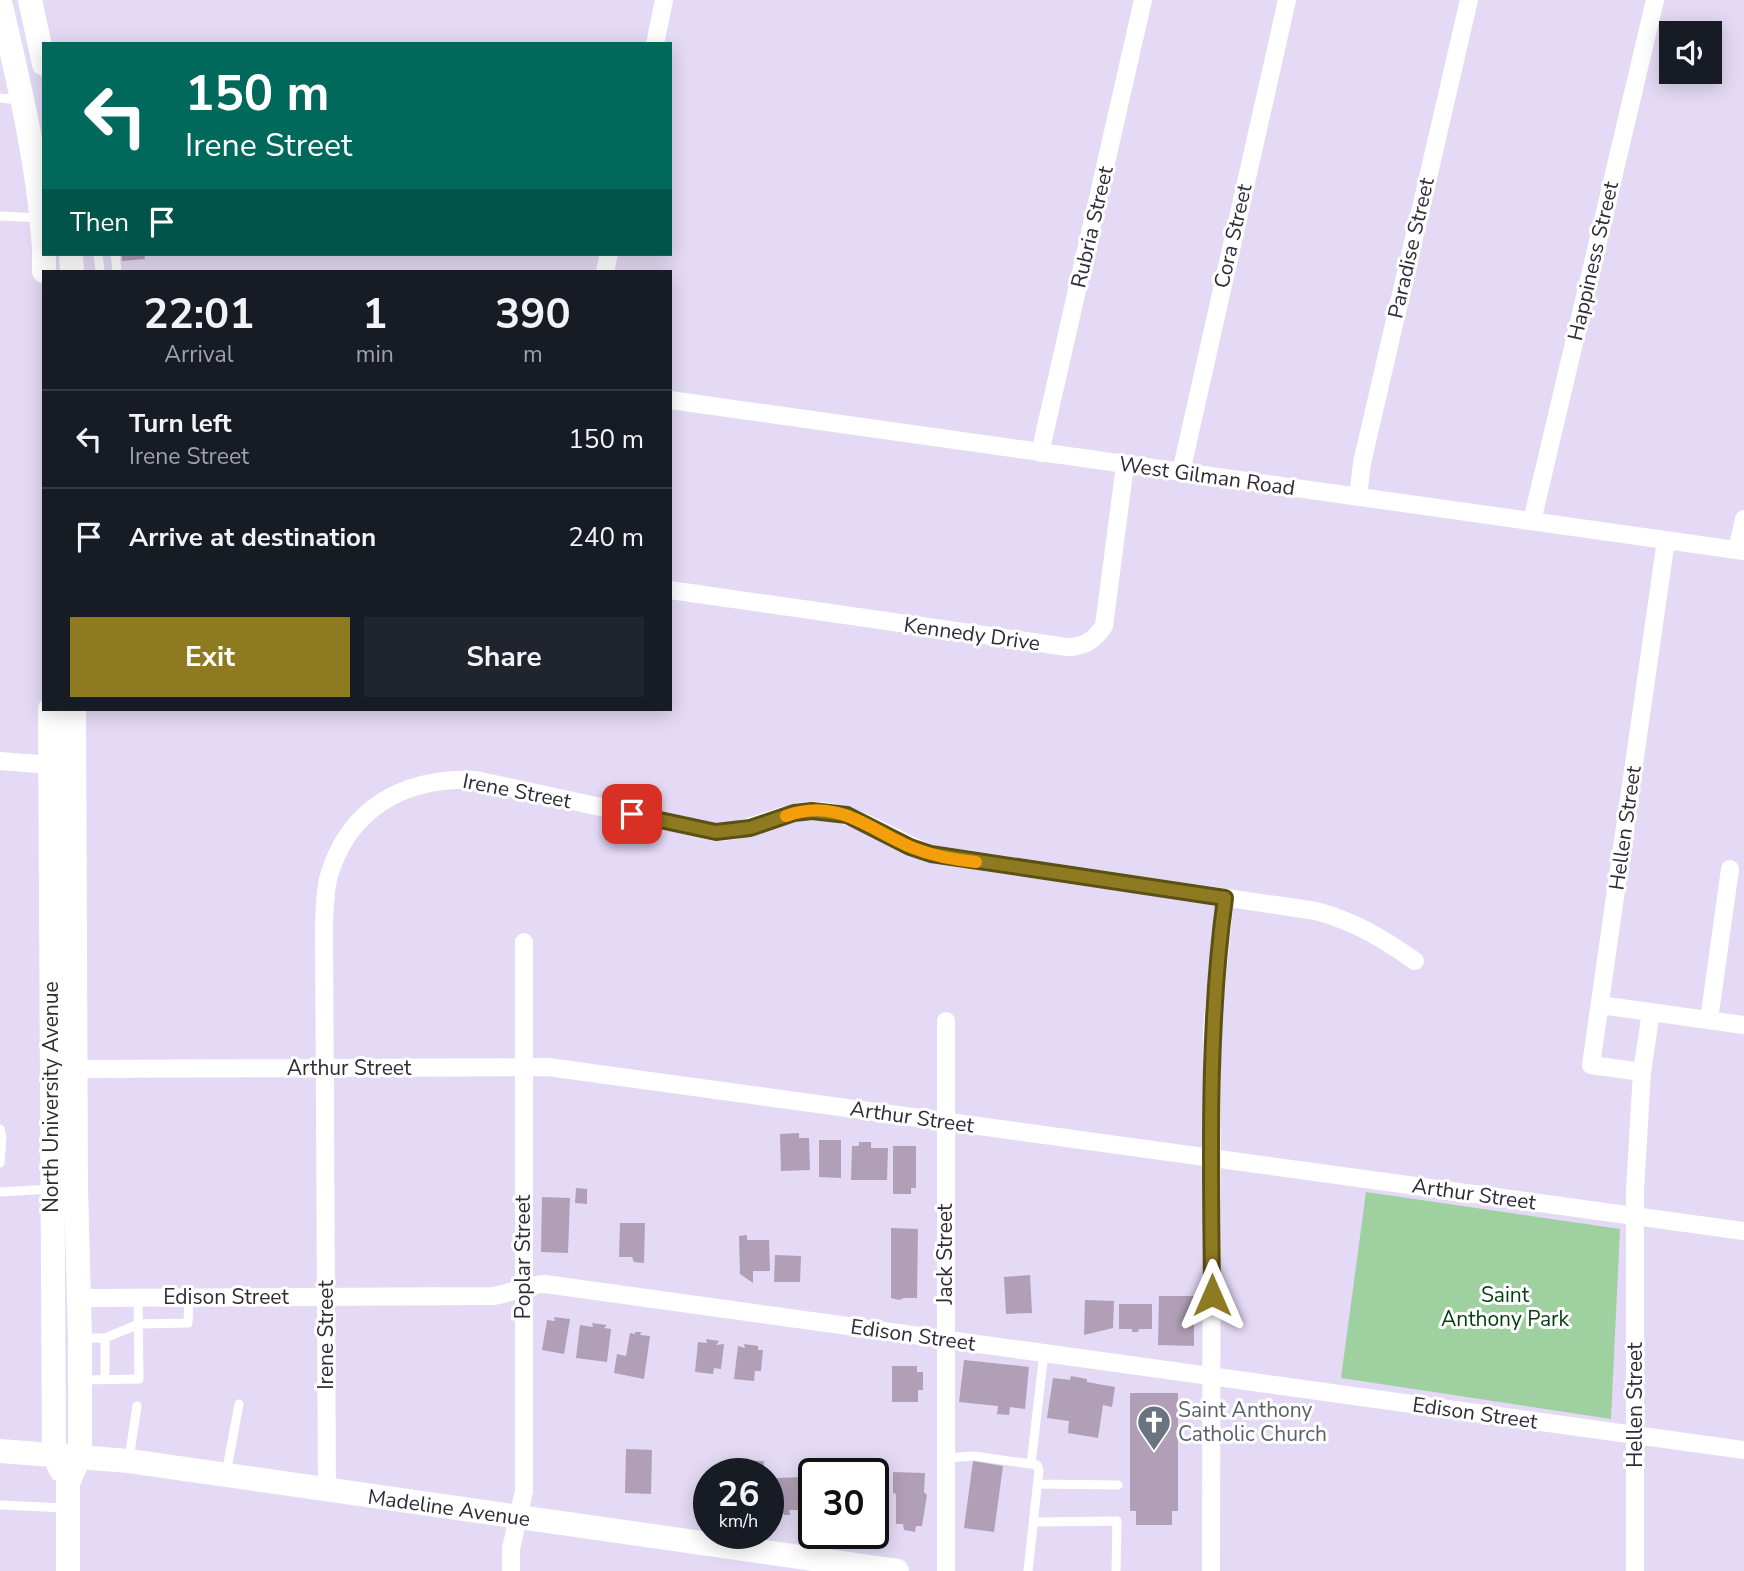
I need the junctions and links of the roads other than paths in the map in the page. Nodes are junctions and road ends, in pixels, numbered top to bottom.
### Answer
1 (30, 0) edge
2 (664, 0) edge
3 (1143, 0) edge
4 (1287, 0) edge
5 (1469, 0) edge
6 (1655, 0) edge
7 (0, 2) edge
8 (654, 42) edge
9 (42, 55) edge
10 (11, 99) edge
11 (0, 216) edge
12 (42, 218) joint
13 (672, 400) edge
14 (1040, 453) junction
15 (1125, 465) junction
16 (1181, 472) junction
17 (1358, 497) junction
18 (1744, 519) edge
19 (1532, 521) junction
20 (1666, 540) junction
21 (1741, 550) edge
22 (672, 590) edge
23 (50, 711) edge
24 (74, 711) edge
25 (0, 761) edge
26 (50, 765) junction
27 (1730, 869) dead end
28 (1225, 898) junction
29 (524, 942) dead end
30 (1415, 961) dead end
31 (1600, 1005) junction
32 (1651, 1012) junction
33 (1709, 1020) junction
34 (946, 1021) dead end
35 (1744, 1025) edge
36 (523, 1067) junction
37 (324, 1068) junction
38 (76, 1069) junction
39 (1642, 1072) junction
40 (946, 1122) junction
41 (0, 1129) edge
42 (1211, 1159) junction
43 (0, 1163) edge
44 (52, 1189) junction
45 (0, 1192) edge
46 (1634, 1216) junction
47 (1744, 1231) edge
48 (523, 1287) junction
49 (326, 1296) junction
50 (189, 1297) junction
51 (79, 1298) junction
52 (138, 1298) junction
53 (139, 1324) junction
54 (80, 1338) junction
55 (105, 1338) junction
56 (945, 1339) junction
57 (1044, 1353) junction
58 (1212, 1376) junction
59 (80, 1380) junction
60 (105, 1380) junction
61 (239, 1404) dead end
62 (137, 1406) dead end
63 (1634, 1435) junction
64 (1744, 1450) edge
65 (0, 1451) edge
66 (54, 1455) junction
67 (80, 1456) junction
68 (946, 1458) junction
69 (129, 1461) junction
70 (1031, 1464) junction
71 (226, 1475) junction
72 (68, 1483) junction
73 (1038, 1484) junction
74 (1118, 1485) dead end
75 (327, 1490) junction
76 (0, 1505) edge
77 (68, 1508) junction
78 (518, 1518) junction
79 (1034, 1522) junction
80 (863, 1569) edge
81 (68, 1571) edge
82 (511, 1571) edge
83 (897, 1571) edge
84 (946, 1571) edge
85 (1028, 1571) edge
86 (1116, 1571) edge
87 (1211, 1571) edge
88 (1635, 1571) edge

1 - 9 main road
2 - 8 street
3 - 14 street, Rubria Street
4 - 16 street, Cora Street
5 - 17 street, Paradise Street
6 - 19 street, Happiness Street
7 - 10 main road
10 - 12 main road
11 - 12 lane
13 - 14 street, West Gilman Road
14 - 15 street, West Gilman Road
15 - 16 street, West Gilman Road
15 - 22 street, Kennedy Drive
16 - 17 street, West Gilman Road
17 - 19 street, West Gilman Road
18 - 21 street
19 - 20 street, West Gilman Road
20 - 21 street, West Gilman Road
20 - 31 street, Hellen Street
23 - 26 main road, North University Avenue
24 - 38 main road, North University Avenue
25 - 26 street
26 - 44 main road, North University Avenue
27 - 33 street
28 - 30 street, Irene Street
28 - 37 street, Irene Street
28 - 42 street
29 - 36 street, Poplar Street
31 - 32 street
31 - 39 street, Hellen Street
32 - 33 street
32 - 39 street, Hellen Street
33 - 35 street
34 - 40 street, Jack Street
36 - 37 street, Arthur Street
36 - 40 street, Arthur Street
36 - 48 street, Poplar Street
37 - 38 street, Arthur Street
37 - 49 street, Irene Street
38 - 51 main road, North University Avenue
39 - 46 street, Hellen Street
40 - 42 street, Arthur Street
40 - 56 street, Jack Street
41 - 43 lane
42 - 46 street, Arthur Street
42 - 58 street
44 - 45 lane
44 - 66 main road, North University Avenue
46 - 47 street, Arthur Street
46 - 63 street, Hellen Street
48 - 49 street, Edison Street
48 - 56 street, Edison Street
48 - 78 street, Poplar Street
49 - 50 street, Edison Street
49 - 75 street, Irene Street
50 - 52 street, Edison Street
50 - 53 lane
51 - 52 street, Edison Street
51 - 54 main road, North University Avenue
52 - 53 lane
53 - 55 lane
53 - 60 lane
54 - 55 lane
54 - 59 main road, North University Avenue
55 - 60 lane
56 - 57 street, Edison Street
56 - 68 street, Jack Street
57 - 58 street, Edison Street
57 - 70 lane
58 - 63 street, Edison Street
58 - 87 street
59 - 60 lane
59 - 67 main road, North University Avenue
61 - 71 lane
62 - 69 lane
63 - 64 street, Edison Street
63 - 88 street, Hellen Street
65 - 66 main road, Madeline Avenue
66 - 67 main road, Madeline Avenue
66 - 72 main road, North University Avenue
67 - 69 main road, Madeline Avenue
67 - 72 main road, North University Avenue
68 - 70 lane
68 - 84 street, Jack Street
69 - 71 main road, Madeline Avenue
70 - 73 lane
71 - 75 main road, Madeline Avenue
72 - 77 main road, North University Avenue
73 - 74 lane
73 - 79 lane
75 - 78 main road, Madeline Avenue
76 - 77 lane
77 - 81 main road, North University Avenue
78 - 80 main road, Madeline Avenue
78 - 82 street, Poplar Street
79 - 85 lane
79 - 86 lane
80 - 83 main road, Madeline Avenue

